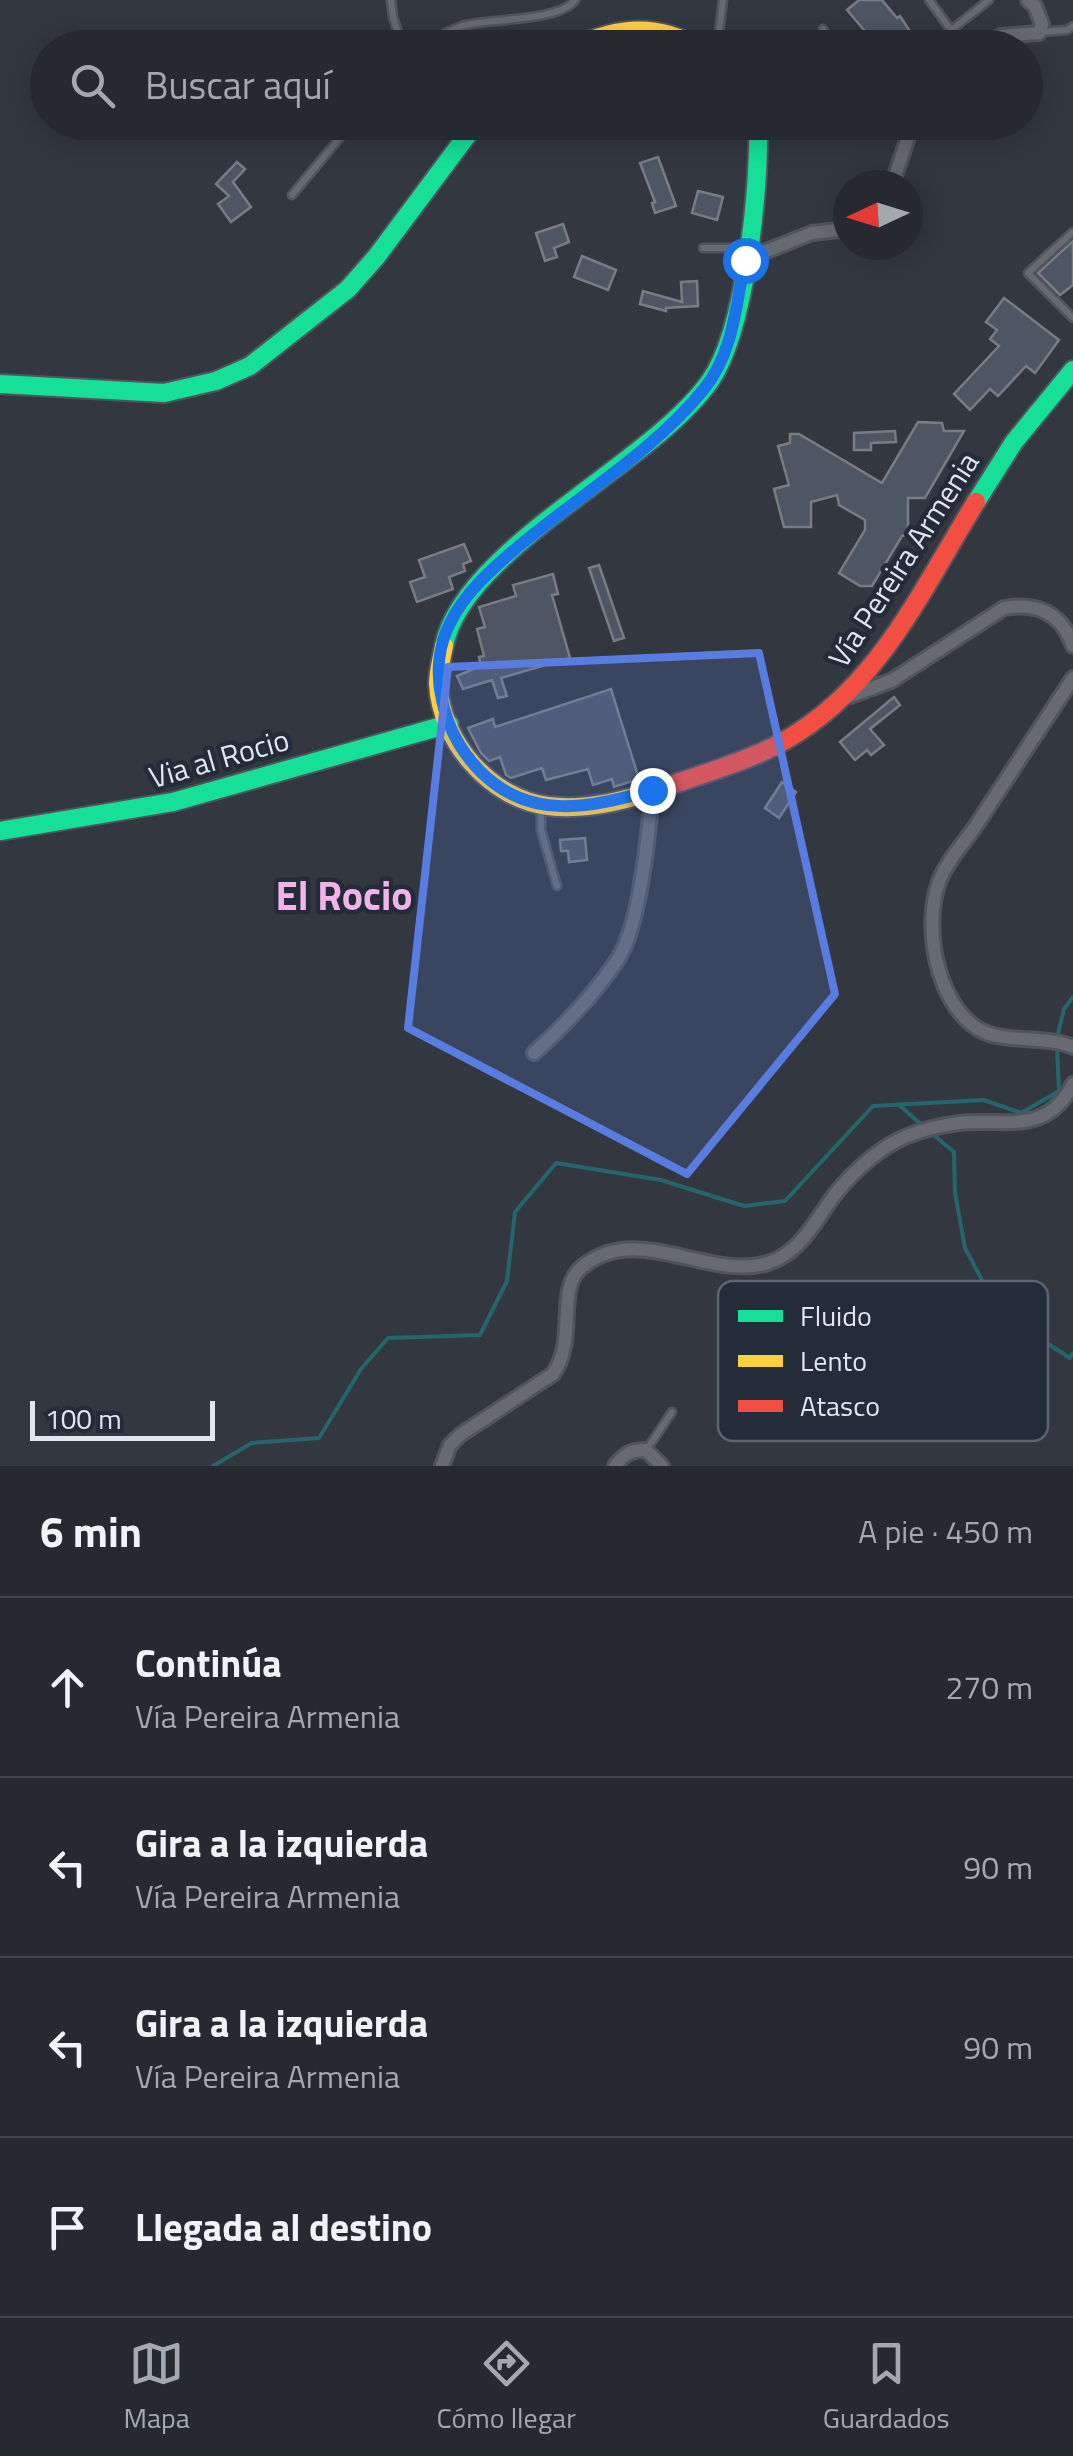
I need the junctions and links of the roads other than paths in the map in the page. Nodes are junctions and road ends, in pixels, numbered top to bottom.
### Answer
1 (391, 0) edge
2 (575, 0) edge
3 (723, 0) edge
4 (929, 0) edge
5 (989, 0) edge
6 (1028, 0) edge
7 (1073, 26) edge
8 (397, 30) edge
9 (453, 30) edge
10 (719, 30) edge
11 (951, 30) joint
12 (1040, 30) edge
13 (1043, 32) edge
14 (338, 140) edge
15 (464, 140) edge
16 (759, 140) edge
17 (907, 140) edge
18 (897, 170) edge
19 (292, 195) dead end
20 (833, 231) edge
21 (1073, 232) edge
22 (703, 248) dead end
23 (746, 254) junction
24 (1073, 318) edge
25 (1073, 370) edge
26 (0, 384) edge
27 (1073, 646) edge
28 (1073, 678) edge
29 (844, 699) junction
30 (449, 724) junction
31 (652, 790) junction
32 (540, 804) junction
33 (0, 831) edge
34 (557, 886) dead end
35 (1073, 1047) edge
36 (534, 1053) dead end
37 (1073, 1084) edge
38 (672, 1412) dead end
39 (646, 1450) junction
40 (442, 1466) edge
41 (615, 1466) edge
42 (662, 1466) edge

1 - 8 lane
2 - 9 lane
3 - 10 lane
4 - 11 lane
5 - 11 lane
6 - 12 street
7 - 13 lane
14 - 19 lane
15 - 26 main road
16 - 23 main road, Vía Pereira Armenia
17 - 18 street
20 - 23 street
21 - 24 lane
22 - 23 lane
23 - 30 main road, Vía Pereira Armenia
25 - 29 main road, Vía Pereira Armenia
27 - 29 street
28 - 35 street
29 - 31 main road, Vía Pereira Armenia
30 - 32 main road, Vía Pereira Armenia
30 - 33 main road, Via al Rocio
31 - 32 main road, Vía Pereira Armenia
31 - 36 street
32 - 34 lane
37 - 40 street
38 - 39 lane
39 - 41 street
39 - 42 street

